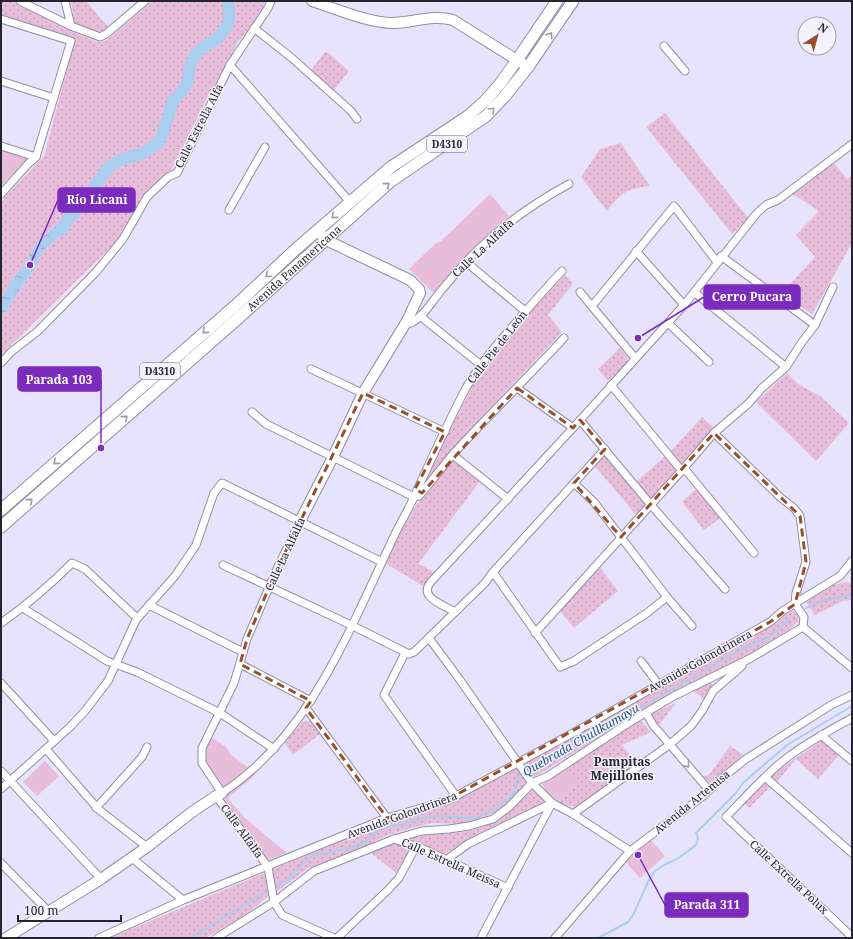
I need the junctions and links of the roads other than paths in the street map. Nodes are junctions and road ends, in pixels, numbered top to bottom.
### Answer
1 (20, 1) edge
2 (145, 1) edge
3 (271, 1) edge
4 (312, 1) edge
5 (557, 1) edge
6 (573, 1) edge
7 (66, 2) edge
8 (1, 19) edge
9 (71, 26) junction
10 (254, 28) junction
11 (664, 46) dead end
12 (517, 60) junction
13 (230, 65) junction
14 (528, 67) junction
15 (685, 71) dead end
16 (1, 81) edge
17 (54, 98) junction
18 (357, 119) dead end
19 (852, 144) edge
20 (1, 146) edge
21 (265, 148) dead end
22 (36, 157) junction
23 (569, 184) dead end
24 (1, 194) edge
25 (350, 202) junction
26 (229, 210) dead end
27 (317, 230) junction
28 (326, 240) junction
29 (296, 249) junction
30 (636, 251) junction
31 (305, 258) junction
32 (719, 259) junction
33 (466, 262) junction
34 (562, 270) dead end
35 (833, 288) dead end
36 (580, 292) dead end
37 (694, 292) junction
38 (684, 305) junction
39 (592, 306) junction
40 (525, 311) junction
41 (420, 316) junction
42 (407, 321) junction
43 (668, 323) junction
44 (815, 325) junction
45 (564, 338) dead end
46 (635, 358) junction
47 (709, 362) dead end
48 (1, 363) edge
49 (481, 364) junction
50 (786, 367) junction
51 (310, 369) dead end
52 (611, 385) junction
53 (517, 388) junction
54 (363, 393) junction
55 (252, 412) dead end
56 (580, 420) junction
57 (573, 428) junction
58 (445, 432) junction
59 (714, 433) junction
60 (604, 449) junction
61 (453, 455) junction
62 (333, 457) junction
63 (683, 470) junction
64 (574, 483) junction
65 (414, 497) junction
66 (508, 498) junction
67 (651, 505) junction
68 (1, 510) edge
69 (300, 521) junction
70 (1, 527) edge
71 (621, 537) junction
72 (754, 554) dead end
73 (852, 561) edge
74 (382, 562) junction
75 (222, 565) dead end
76 (493, 572) junction
77 (270, 586) junction
78 (725, 589) dead end
79 (668, 597) junction
80 (794, 604) junction
81 (149, 605) junction
82 (23, 608) junction
83 (455, 612) junction
84 (138, 618) junction
85 (1, 623) edge
86 (351, 625) junction
87 (692, 626) dead end
88 (803, 626) junction
89 (535, 633) junction
90 (429, 638) junction
91 (242, 652) junction
92 (405, 653) junction
93 (751, 658) junction
94 (641, 661) dead end
95 (117, 664) junction
96 (240, 664) junction
97 (852, 668) edge
98 (1, 683) edge
99 (659, 685) junction
100 (852, 695) edge
101 (311, 701) junction
102 (306, 708) junction
103 (220, 713) junction
104 (646, 713) junction
105 (852, 718) edge
106 (821, 735) junction
107 (54, 741) junction
108 (670, 745) junction
109 (147, 747) dead end
110 (46, 749) junction
111 (274, 750) junction
112 (852, 761) edge
113 (518, 763) junction
114 (1, 771) edge
115 (765, 777) junction
116 (10, 781) junction
117 (532, 784) junction
118 (1, 789) edge
119 (709, 790) junction
120 (219, 794) junction
121 (456, 796) junction
122 (552, 803) junction
123 (96, 808) junction
124 (573, 814) junction
125 (387, 818) junction
126 (394, 839) junction
127 (416, 846) junction
128 (147, 847) junction
129 (630, 851) junction
130 (852, 853) edge
131 (132, 858) junction
132 (446, 860) junction
133 (1, 863) edge
134 (268, 867) junction
135 (101, 879) junction
136 (508, 888) junction
137 (182, 900) junction
138 (274, 902) junction
139 (49, 912) junction
140 (852, 937) edge
141 (6, 938) edge
142 (100, 938) edge
143 (216, 938) edge
144 (336, 938) edge
145 (481, 938) edge
146 (556, 938) edge

1 - 9 street
2 - 9 street
3 - 10 street, Calle Estrella Alfa
4 - 12 street
5 - 12 main road, Avenida Panamericana / D4310
14 -> 6 main road, Avenida Panamericana / D4310
7 - 9 street
8 - 17 street
10 - 13 street, Calle Estrella Alfa
10 - 18 street
11 - 15 street
12 - 14 street
12 - 25 main road, Avenida Panamericana / D4310
13 - 25 street
13 - 48 street, Calle Estrella Alfa
28 -> 14 main road, Avenida Panamericana / D4310
16 - 17 street
17 - 22 street
19 - 32 street
20 - 22 street
21 - 26 street
22 - 24 street
23 - 33 street, Calle La Alfalfa
25 -> 27 main road, Avenida Panamericana / D4310
27 - 28 street
27 - 29 main road, Avenida Panamericana / D4310
28 - 31 main road, Avenida Panamericana / D4310
28 - 42 street, Calle La Alfalfa
29 - 31 street
29 -> 68 main road, Avenida Panamericana / D4310
30 - 32 street
30 - 38 street
30 - 39 street
70 -> 31 main road, Avenida Panamericana / D4310
32 - 37 street
32 - 44 street
33 - 40 street
33 - 41 street, Calle La Alfalfa
34 - 40 street, Calle Pie de León
35 - 44 street
36 - 39 street
37 - 38 street
37 - 50 street
38 - 43 street
39 - 46 street
40 - 49 street, Calle Pie de León
41 - 42 street, Calle La Alfalfa
41 - 49 street
42 - 54 street, Calle La Alfalfa
43 - 46 street
43 - 47 street
44 - 50 street
45 - 53 street
46 - 52 street
49 - 58 street, Calle Pie de León
50 - 59 street
51 - 54 street
52 - 56 street
52 - 63 street
53 - 57 street
53 - 61 street
54 - 58 street
54 - 62 street, Calle La Alfalfa
55 - 62 street
56 - 57 street
56 - 60 street
57 - 66 street
58 - 65 street, Calle Pie de León
59 - 63 street
59 - 80 street
60 - 64 street
60 - 67 street
61 - 65 street
61 - 66 street
62 - 65 street
62 - 69 street, Calle La Alfalfa
63 - 67 street
63 - 72 street
64 - 71 street
64 - 76 street
65 - 74 street, Calle Pie de León
66 - 83 street
67 - 71 street
67 - 78 street
69 - 74 street
69 - 77 street, Calle La Alfalfa
69 - 81 street
71 - 79 street
71 - 89 street
73 - 80 street, Avenida Golondrinera
74 - 86 street, Calle Pie de León
75 - 77 street
76 - 83 street
76 - 89 street
77 - 86 street
77 - 91 street, Calle La Alfalfa
79 - 87 street
79 - 89 street
80 - 88 street
80 - 99 street, Avenida Golondrinera
81 - 84 street
81 - 91 street
82 - 84 street
82 - 85 street
82 - 95 street
83 - 90 street
84 - 95 street
86 - 92 street
86 - 101 street, Calle Pie de León
88 - 93 street
88 - 97 street
90 - 92 street
90 - 113 street
91 - 96 street, Calle La Alfalfa
92 - 121 street
93 - 104 street, Avenida Golondrinera
93 - 108 street
94 - 99 street
95 - 103 street
95 - 107 street
96 - 101 street
96 - 103 street, Calle La Alfalfa
98 - 107 street
99 - 113 street, Avenida Golondrinera
100 - 119 street, Avenida Artemisa
101 - 102 street, Calle Pie de León
102 - 111 street, Calle Pie de León
102 - 125 street
103 - 111 street
103 - 120 street, Calle La Alfalfa
104 - 108 street
104 - 117 street, Avenida Golondrinera
105 - 106 street
106 - 112 street
106 - 115 street
107 - 110 street
108 -> 119 street
108 - 124 street
109 - 123 street
110 - 116 street
110 - 123 street
111 - 120 street, Calle Pie de León
113 - 117 street
113 - 121 street, Avenida Golondrinera
114 - 116 street
115 - 130 street
115 - 140 street, Calle Extrella Polux
116 - 118 street
116 - 135 street
117 - 122 street
117 - 126 street, Avenida Golondrinera
119 - 129 street, Avenida Artemisa
120 - 128 street
120 - 134 street, Calle Alfalfa
121 - 125 street, Avenida Golondrinera
122 - 124 street
122 - 132 street
122 - 136 street
123 - 128 street
124 - 129 street
125 - 134 street, Avenida Golondrinera
126 - 127 street, Calle Estrella Meissa
126 - 138 street, Avenida Golondrinera
127 - 132 street, Calle Estrella Meissa
127 - 144 street
128 - 131 street
129 - 146 street, Avenida Artemisa
131 - 135 street
131 - 137 street
132 - 136 street, Calle Estrella Meissa
133 - 139 street
134 - 137 street, Avenida Golondrinera
134 - 138 street
135 - 139 street
136 - 145 street
137 - 142 street, Avenida Golondrinera
138 - 143 street, Avenida Golondrinera
138 - 144 street
139 - 141 street

